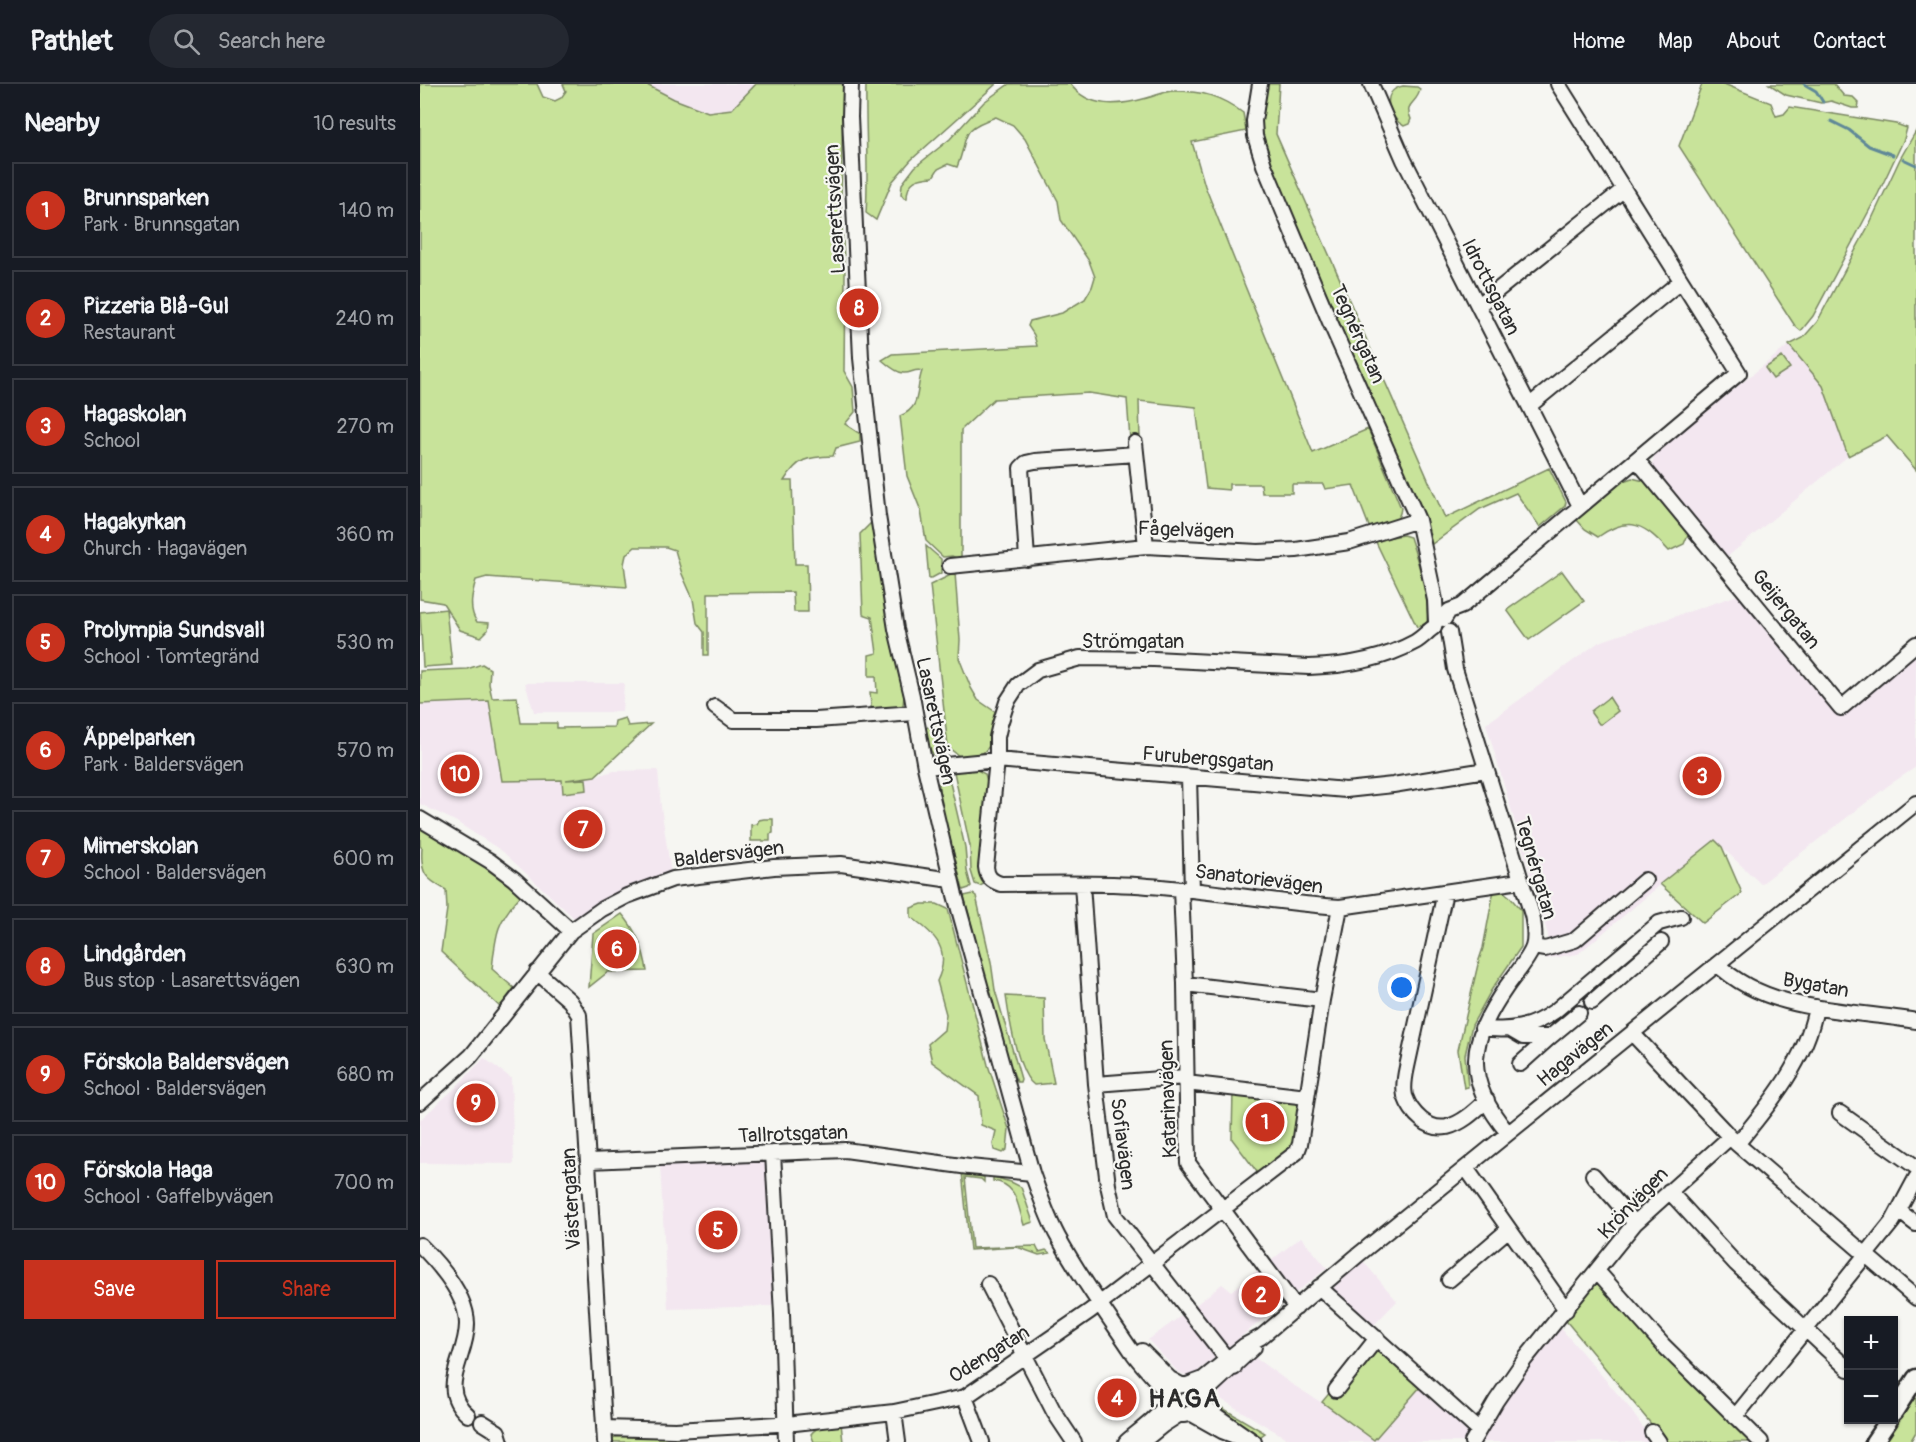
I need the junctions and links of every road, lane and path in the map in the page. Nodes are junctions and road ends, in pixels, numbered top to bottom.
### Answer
1 (851, 84) edge
2 (1260, 84) edge
3 (1371, 84) edge
4 (1558, 84) edge
5 (1623, 190) junction
6 (1681, 281) junction
7 (1479, 305) junction
8 (1529, 406) junction
9 (1637, 460) junction
10 (1580, 506) junction
11 (1418, 520) junction
12 (1146, 546) junction
13 (1027, 559) junction
14 (950, 566) dead end
15 (1442, 627) junction
16 (1916, 644) edge
17 (715, 707) dead end
18 (915, 714) junction
19 (997, 760) junction
20 (925, 767) junction
21 (1486, 770) junction
22 (1190, 777) junction
23 (1916, 803) edge
24 (420, 819) edge
25 (951, 880) junction
26 (1645, 880) dead end
27 (1520, 881) junction
28 (992, 882) joint
29 (1082, 885) junction
30 (1186, 890) junction
31 (1445, 891) junction
32 (1340, 907) junction
33 (1681, 917) dead end
34 (571, 931) junction
35 (1661, 942) dead end
36 (1533, 947) junction
37 (1718, 964) junction
38 (537, 972) junction
39 (1185, 984) junction
40 (1322, 1000) junction
41 (1592, 1002) dead end
42 (1816, 1007) junction
43 (1579, 1013) dead end
44 (1916, 1021) edge
45 (1482, 1028) junction
46 (1511, 1029) junction
47 (1632, 1033) junction
48 (1550, 1037) junction
49 (1520, 1064) dead end
50 (1185, 1080) junction
51 (1096, 1084) junction
52 (1307, 1097) junction
53 (1486, 1100) junction
54 (420, 1102) edge
55 (1840, 1113) dead end
56 (1508, 1133) junction
57 (1734, 1140) junction
58 (772, 1154) junction
59 (589, 1161) junction
60 (1916, 1167) edge
61 (1466, 1168) junction
62 (1032, 1173) junction
63 (1593, 1175) dead end
64 (1916, 1178) edge
65 (1669, 1191) junction
66 (1221, 1210) junction
67 (1899, 1211) junction
68 (1635, 1223) junction
69 (1916, 1224) edge
70 (1509, 1229) junction
71 (420, 1245) edge
72 (1866, 1255) junction
73 (1152, 1264) junction
74 (1597, 1271) junction
75 (1449, 1280) dead end
76 (988, 1284) dead end
77 (1319, 1287) junction
78 (1916, 1298) edge
79 (1099, 1304) junction
80 (1296, 1308) junction
81 (1566, 1310) junction
82 (1806, 1329) junction
83 (1121, 1333) junction
84 (1377, 1338) junction
85 (1026, 1356) junction
86 (1231, 1364) junction
87 (1844, 1365) edge
88 (1916, 1378) edge
89 (1184, 1385) junction
90 (1336, 1390) dead end
91 (965, 1397) junction
92 (1169, 1398) junction
93 (1898, 1405) edge
94 (1192, 1407) junction
95 (894, 1412) junction
96 (468, 1415) dead end
97 (1735, 1417) junction
98 (482, 1422) dead end
99 (785, 1423) junction
100 (1886, 1424) edge
101 (605, 1435) edge
102 (1219, 1436) edge
103 (1475, 1436) edge
104 (1253, 1441) edge
105 (501, 1442) edge
106 (786, 1442) edge
107 (898, 1442) edge
108 (982, 1442) edge
109 (1074, 1442) edge
110 (1126, 1442) edge
111 (1142, 1442) edge
112 (1761, 1442) edge
113 (1874, 1442) edge

1 - 18 street, Lasarettsvägen
2 - 11 street, Tegnérgatan
3 - 7 street, Idrottsgatan
4 - 5 street
5 - 6 street
5 - 7 street
6 - 8 street
6 - 9 street, Strömgatan
7 - 8 street, Idrottsgatan
8 - 10 street, Idrottsgatan
9 - 10 street, Strömgatan
9 - 16 street, Geijergatan
10 - 15 street, Strömgatan
11 - 12 street, Fågelvägen
11 - 15 street, Tegnérgatan
12 - 13 street, Fågelvägen
12 - 13 street
13 - 14 street, Fågelvägen
15 - 19 street, Strömgatan
15 - 21 street, Tegnérgatan
17 - 18 street
18 - 20 street, Lasarettsvägen
19 - 20 street, Furubergsgatan
19 - 22 street, Furubergsgatan
19 - 28 street, Strömgatan
20 - 25 street, Lasarettsvägen
21 - 22 street, Furubergsgatan
21 - 27 street, Tegnérgatan
22 - 30 street, Katarinavägen
23 - 37 street, Hagavägen
24 - 34 street
25 - 34 street, Baldersvägen
25 - 62 street, Lasarettsvägen
26 - 36 street
27 - 31 street, Sanatorievägen
27 - 36 street, Tegnérgatan
28 - 29 street, Sanatorievägen
29 - 30 street, Sanatorievägen
29 - 51 street, Sofiavägen
30 - 32 street, Sanatorievägen
30 - 39 street, Katarinavägen
31 - 32 street, Sanatorievägen
31 - 53 street
32 - 40 street
33 - 46 street
34 - 38 street, Baldersvägen
35 - 41 street
36 - 45 street, Tegnérgatan
37 - 42 street, Bygatan
37 - 47 street, Hagavägen
38 - 54 street, Baldersvägen
38 - 59 street, Västergatan
39 - 40 street
39 - 50 street, Katarinavägen
40 - 52 street
42 - 44 street, Bygatan
42 - 57 street, Krönvägen
43 - 48 street
45 - 46 street
45 - 53 street, Tegnérgatan
46 - 48 street
47 - 56 street, Hagavägen
47 - 57 street
48 - 49 street
50 - 51 street
50 - 52 street
50 - 66 street, Katarinavägen
51 - 73 street, Sofiavägen
52 - 66 street, Odengatan
53 - 56 street, Tegnérgatan
55 - 60 street
56 - 61 street, Hagavägen
57 - 65 street, Krönvägen
57 - 72 street
58 - 59 street, Tallrotsgatan
58 - 62 street, Tallrotsgatan
58 - 99 street
59 - 101 street, Västergatan
61 - 70 street
61 - 77 street, Hagavägen
62 - 79 street, Lasarettsvägen
63 - 68 street
64 - 67 street
65 - 68 street, Krönvägen
65 - 82 street
66 - 73 street, Odengatan
66 - 80 street, Katarinavägen
67 - 69 street
67 - 72 street
68 - 74 street, Krönvägen
70 - 75 street
70 - 81 street
71 - 96 street
72 - 78 street
72 - 82 street
73 - 79 street, Odengatan
73 - 86 street, Sofiavägen
74 - 81 street, Krönvägen
74 - 97 street
76 - 85 street
77 - 80 street, Hagavägen
77 - 84 street
79 - 83 street, Lasarettsvägen
79 - 85 street, Odengatan
80 - 86 street, Hagavägen
81 - 103 street, Krönvägen
82 - 87 street
82 - 97 street
83 - 89 street, Lasarettsvägen
83 - 92 street, Lasarettsvägen
84 - 90 street
84 - 103 street
85 - 91 street, Odengatan
85 - 109 street
86 - 89 street, Hagavägen
86 - 94 street, Hagavägen
88 - 93 main road
89 - 92 street
89 - 94 street
91 - 95 street, Odengatan
91 - 108 street
92 - 94 street
92 - 110 street
94 - 102 street
94 - 104 street
94 - 111 street, Hagavägen
95 - 99 street, Odengatan
95 - 107 street
97 - 112 street
98 - 105 street
99 - 101 street, Odengatan
99 - 106 street
100 - 113 main road
102 - 104 street

